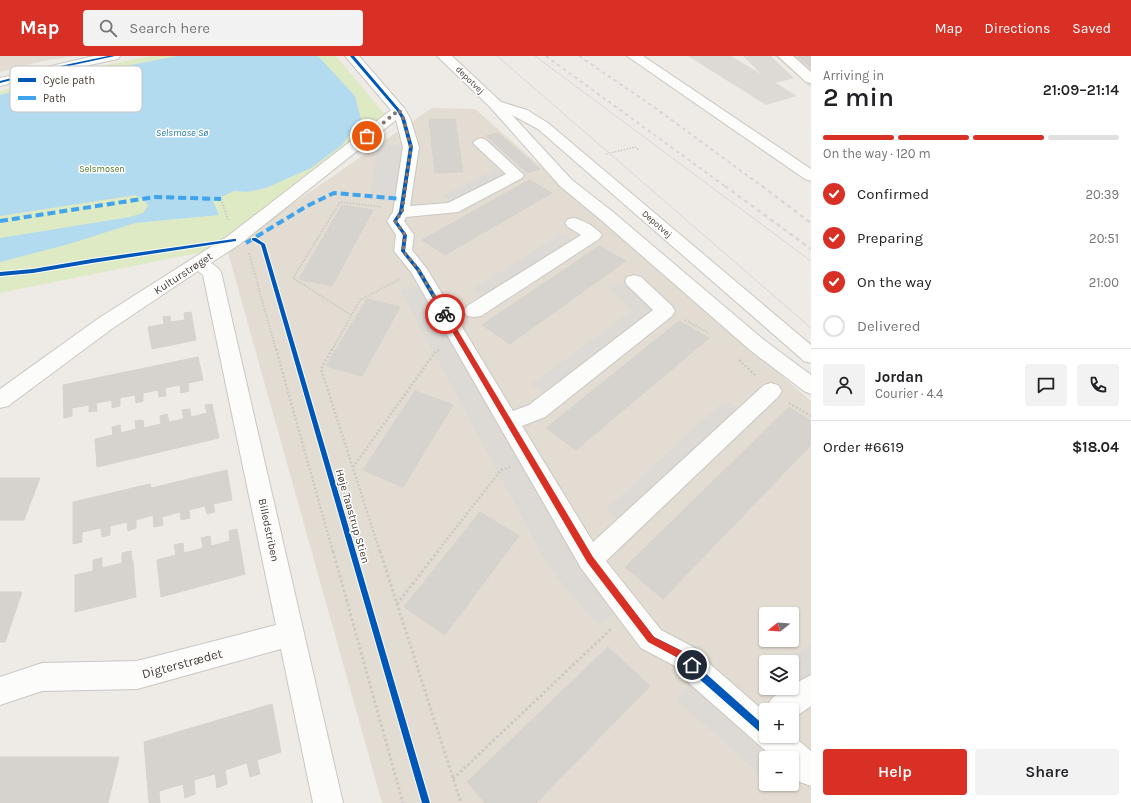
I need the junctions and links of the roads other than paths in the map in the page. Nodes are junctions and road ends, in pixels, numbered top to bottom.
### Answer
1 (113, 56) edge
2 (352, 56) edge
3 (444, 56) edge
4 (634, 56) edge
5 (785, 56) edge
6 (65, 66) edge
7 (10, 79) edge
8 (811, 79) edge
9 (0, 82) edge
10 (495, 104) junction
11 (399, 110) junction
12 (481, 143) dead end
13 (811, 176) edge
14 (402, 211) junction
15 (574, 223) dead end
16 (198, 263) junction
17 (634, 281) dead end
18 (474, 311) dead end
19 (811, 356) edge
20 (811, 386) edge
21 (771, 391) road end
22 (0, 400) edge
23 (508, 422) junction
24 (590, 560) junction
25 (292, 634) junction
26 (811, 689) edge
27 (0, 691) edge
28 (794, 703) edge
29 (759, 717) edge
30 (785, 743) edge
31 (811, 771) edge
32 (328, 803) edge

1 - 6 street
2 - 11 street
3 - 10 street, depotvej
4 - 13 street
5 - 8 street
7 - 9 street
10 - 19 street, Depotvej
10 - 20 street, depotvej
11 - 14 street
11 - 16 street, Kulturstrøget
12 - 14 street
14 - 23 street
15 - 18 street
16 - 22 street, Kulturstrøget
16 - 25 street, Billedstriben
17 - 23 street
21 - 24 street
23 - 24 street
24 - 29 street
25 - 27 street, Digterstrædet
25 - 32 street, Billedstriben
26 - 28 street
30 - 31 street

